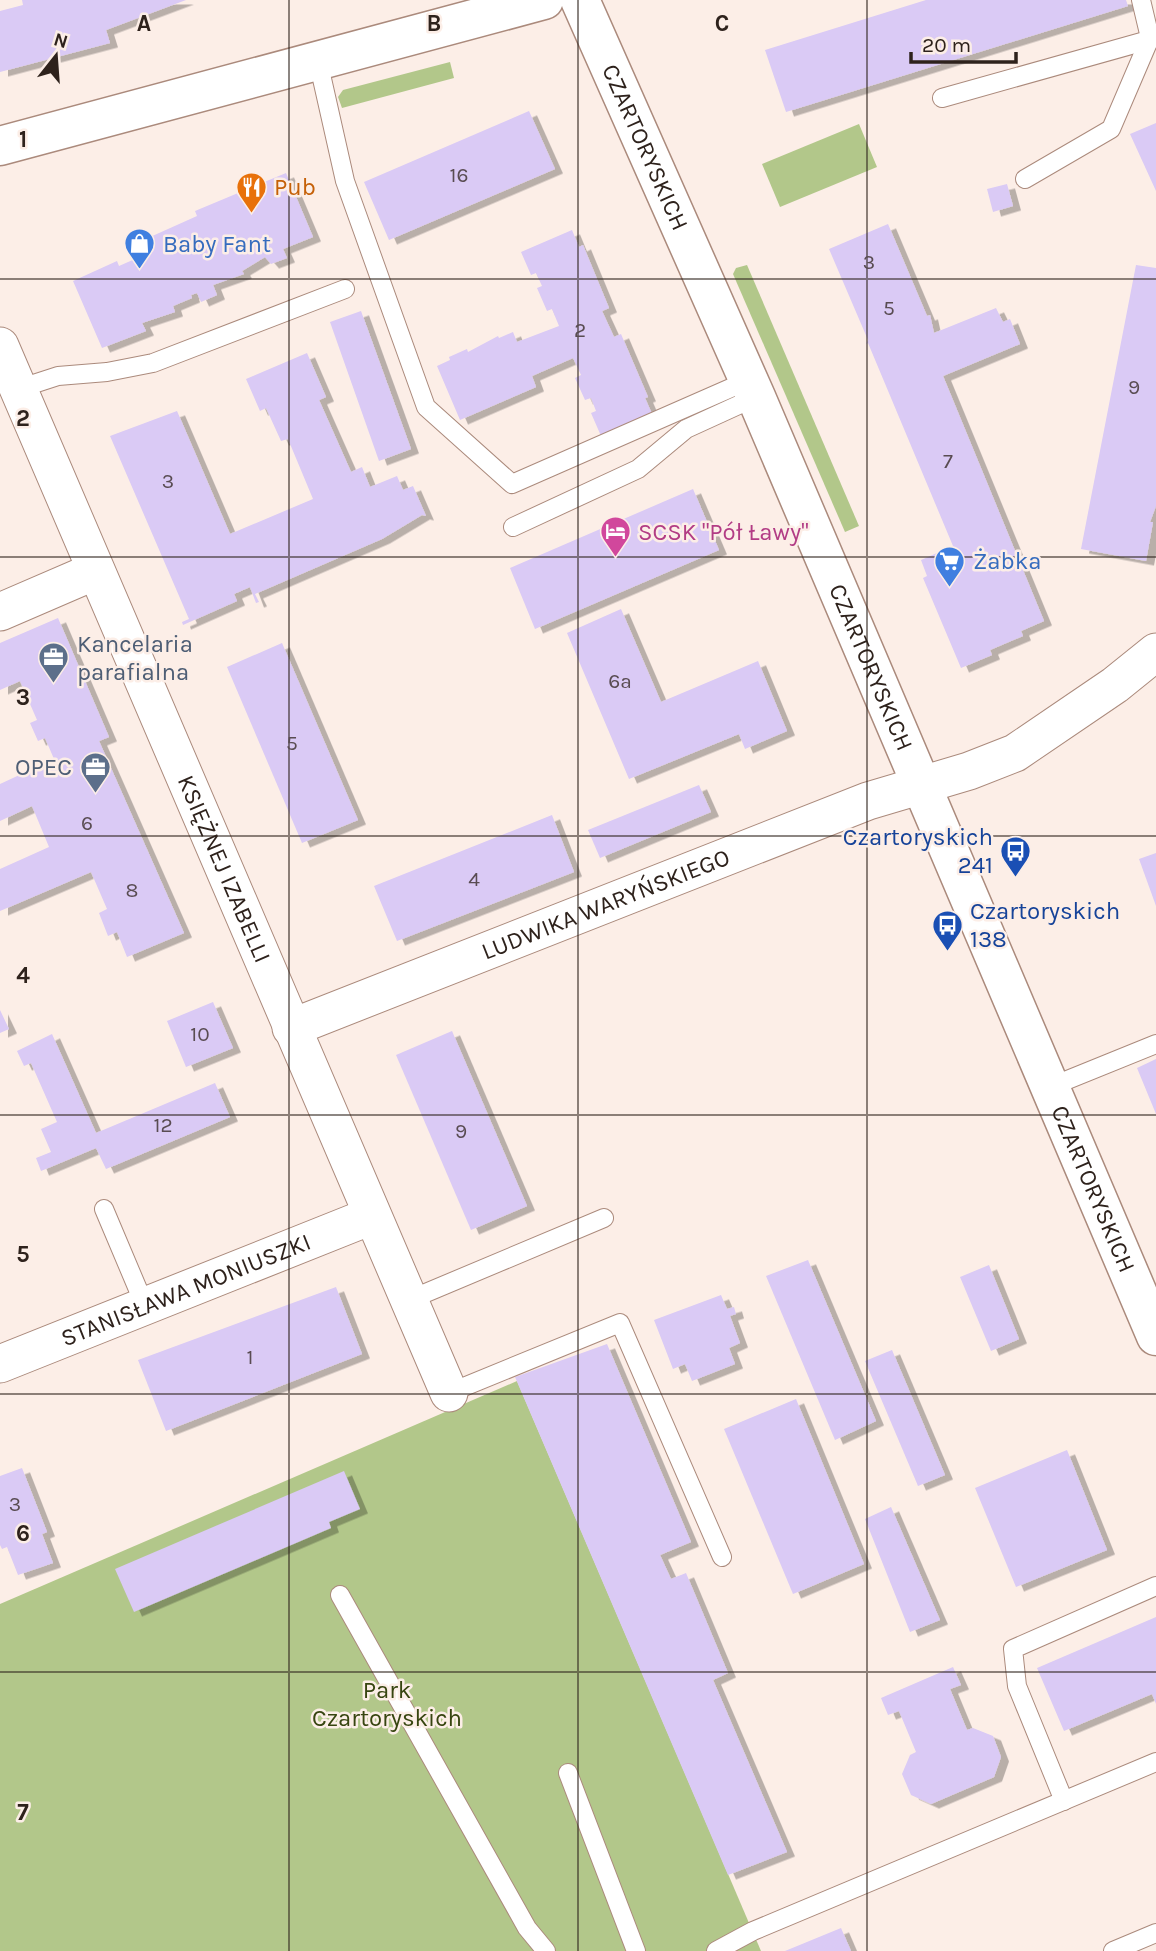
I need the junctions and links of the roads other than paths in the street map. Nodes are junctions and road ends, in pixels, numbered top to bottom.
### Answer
1 (544, 0) edge
2 (580, 0) edge
3 (1140, 0) edge
4 (1153, 38) edge
5 (318, 61) junction
6 (942, 98) dead end
7 (0, 146) edge
8 (1025, 179) dead end
9 (345, 289) dead end
10 (0, 346) edge
11 (752, 388) junction
12 (18, 389) junction
13 (513, 527) dead end
14 (96, 571) junction
15 (0, 612) edge
16 (1156, 652) edge
17 (922, 785) junction
18 (291, 1028) junction
19 (1156, 1044) edge
20 (1049, 1087) junction
21 (104, 1209) dead end
22 (371, 1216) junction
23 (604, 1218) dead end
24 (408, 1300) junction
25 (145, 1307) junction
26 (1156, 1336) edge
27 (0, 1364) edge
28 (449, 1392) joint
29 (722, 1557) dead end
30 (1156, 1586) edge
31 (340, 1595) dead end
32 (1156, 1762) edge
33 (568, 1773) dead end
34 (1064, 1801) junction
35 (1156, 1933) edge
36 (546, 1951) edge
37 (636, 1951) edge
38 (716, 1951) edge
39 (1113, 1951) edge

1 - 5 main road
2 - 11 main road, CZARTORYSKICH
3 - 4 lane
4 - 6 lane
4 - 8 lane
5 - 7 main road
5 - 11 lane
9 - 12 lane
10 - 12 street, KSIĘŻNEJ IZABELLI
11 - 13 lane
11 - 17 main road, CZARTORYSKICH
12 - 14 street, KSIĘŻNEJ IZABELLI
14 - 15 street
14 - 18 street, KSIĘŻNEJ IZABELLI
16 - 17 street, LUDWIKA WARYŃSKIEGO
17 - 18 street, LUDWIKA WARYŃSKIEGO
17 - 20 main road, CZARTORYSKICH
18 - 22 street, KSIĘŻNEJ IZABELLI
19 - 20 lane
20 - 26 main road, CZARTORYSKICH
21 - 25 lane
22 - 24 street, KSIĘŻNEJ IZABELLI
22 - 25 street, STANISŁAWA MONIUSZKI
23 - 24 lane
24 - 28 street, KSIĘŻNEJ IZABELLI
25 - 27 street, STANISŁAWA MONIUSZKI
28 - 29 lane
30 - 34 lane
31 - 36 lane
32 - 34 lane
33 - 37 lane
34 - 38 lane
35 - 39 lane

